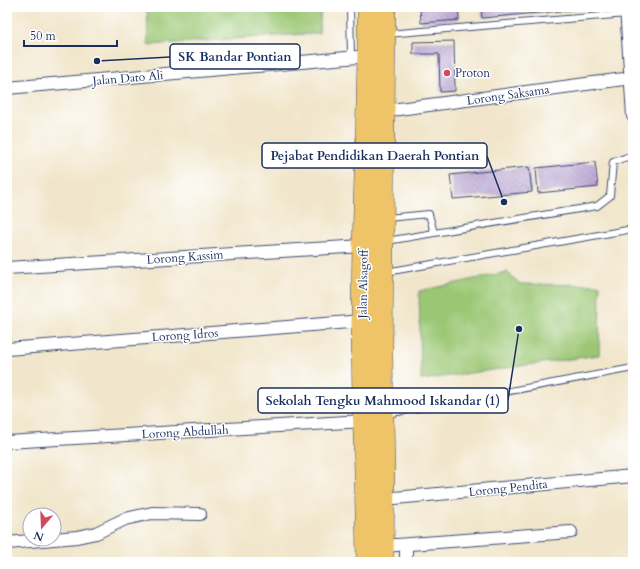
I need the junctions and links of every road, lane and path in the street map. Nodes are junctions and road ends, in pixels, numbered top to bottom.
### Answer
1 (350, 7) edge
2 (368, 7) edge
3 (385, 7) edge
4 (627, 10) edge
5 (386, 34) junction
6 (360, 57) junction
7 (632, 71) edge
8 (7, 88) edge
9 (384, 111) junction
10 (633, 116) edge
11 (633, 155) edge
12 (383, 218) junction
13 (633, 229) edge
14 (434, 234) junction
15 (373, 244) junction
16 (7, 268) edge
17 (382, 273) junction
18 (362, 321) junction
19 (7, 349) edge
20 (633, 368) edge
21 (374, 418) junction
22 (7, 442) edge
23 (633, 476) edge
24 (384, 499) junction
25 (200, 514) dead end
26 (571, 532) dead end
27 (7, 543) edge
28 (406, 545) junction
29 (383, 554) edge
30 (367, 562) edge
31 (406, 562) edge

1 - 6 lane
2 - 6 highway, Jalan Alsagoff
3 - 5 highway, Jalan Alsagoff
4 - 5 lane
4 - 7 street
5 - 9 highway, Jalan Alsagoff
6 - 8 street, Jalan Dato Ali
6 - 15 highway, Jalan Alsagoff
7 - 9 street, Lorong Saksama
7 - 10 street
9 - 12 highway, Jalan Alsagoff
11 - 14 lane
12 - 14 lane
12 - 15 highway, Jalan Alsagoff
13 - 17 lane
14 - 15 lane
15 - 16 street, Lorong Kassim
15 - 17 highway, Jalan Alsagoff
15 - 18 highway, Jalan Alsagoff
17 - 21 highway, Jalan Alsagoff
18 - 19 street, Lorong Idros
18 - 21 highway, Jalan Alsagoff
20 - 21 lane
21 - 22 street, Lorong Abdullah
21 - 24 highway, Jalan Alsagoff
21 - 30 highway, Jalan Alsagoff
23 - 24 street, Lorong Pendita
24 - 29 highway, Jalan Alsagoff
25 - 27 street
26 - 28 street
28 - 29 street
28 - 31 street

